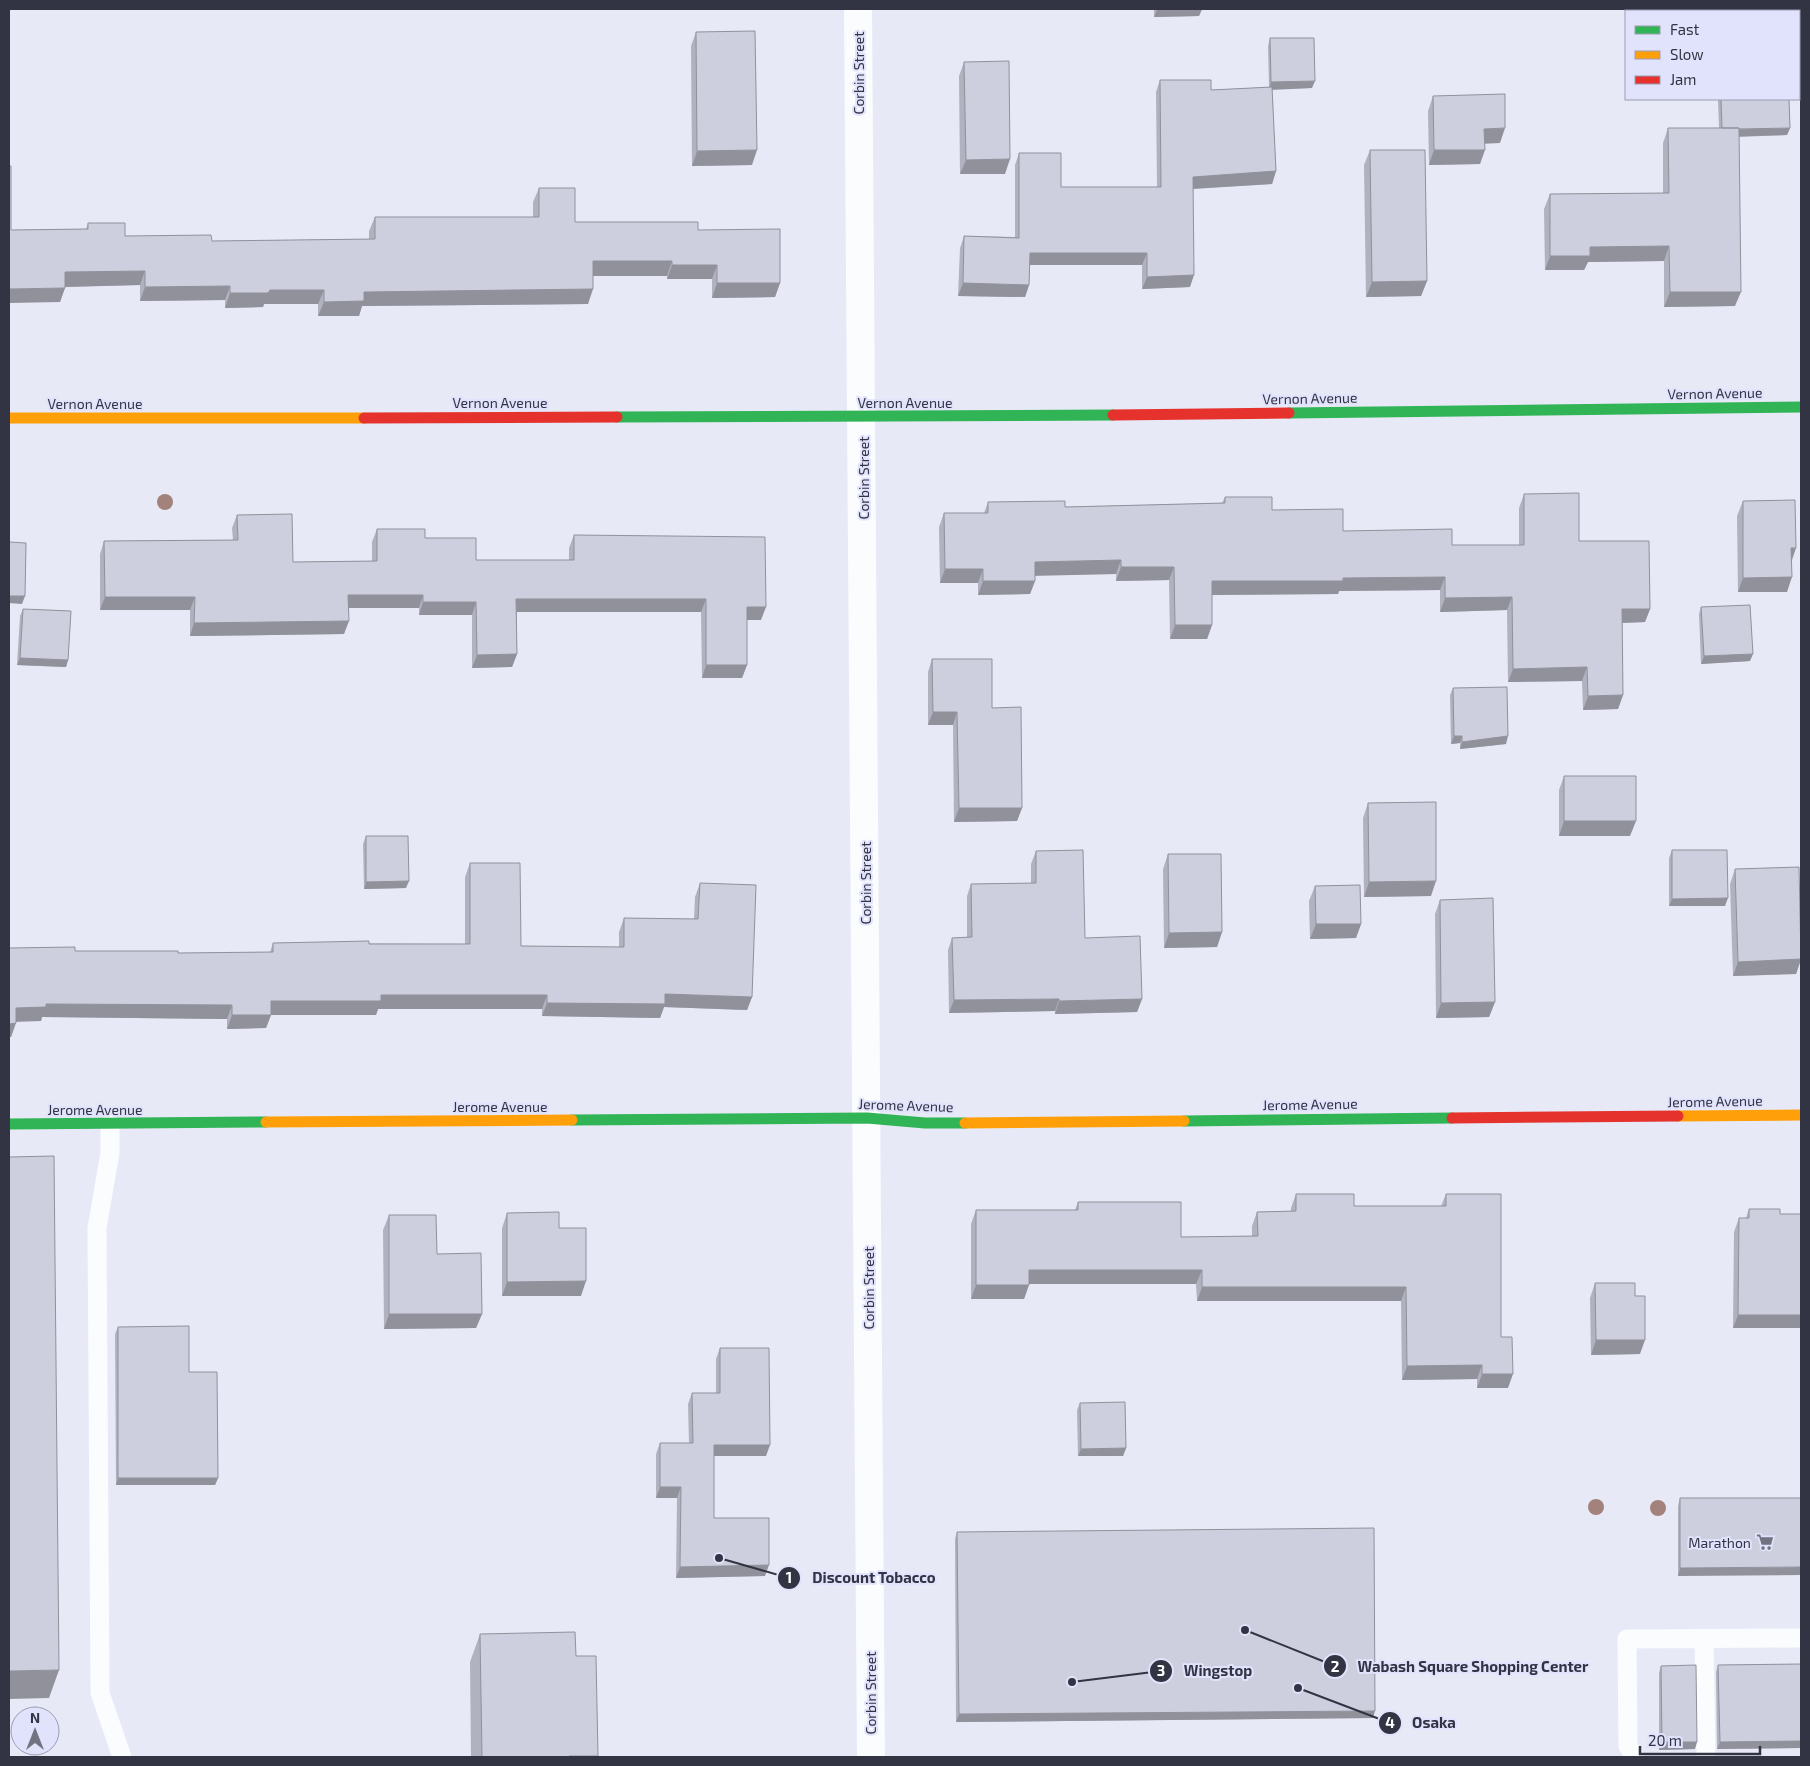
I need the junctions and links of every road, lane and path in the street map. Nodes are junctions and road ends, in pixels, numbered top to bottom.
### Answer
1 (858, 9) edge
2 (1801, 407) edge
3 (862, 417) junction
4 (9, 418) edge
5 (1801, 1115) edge
6 (867, 1118) junction
7 (9, 1124) edge
8 (110, 1124) junction
9 (1801, 1638) edge
10 (1704, 1639) junction
11 (122, 1757) edge
12 (871, 1757) edge
13 (1635, 1757) edge
14 (1706, 1757) edge

1 - 3 street, Corbin Street
2 - 3 street, Vernon Avenue
3 - 4 street, Vernon Avenue
3 - 6 street, Corbin Street
5 - 6 street, Jerome Avenue
6 - 8 street, Jerome Avenue
6 - 12 street, Corbin Street
7 - 8 street, Jerome Avenue
8 - 11 lane
9 - 10 lane
10 - 13 lane
10 - 14 lane

